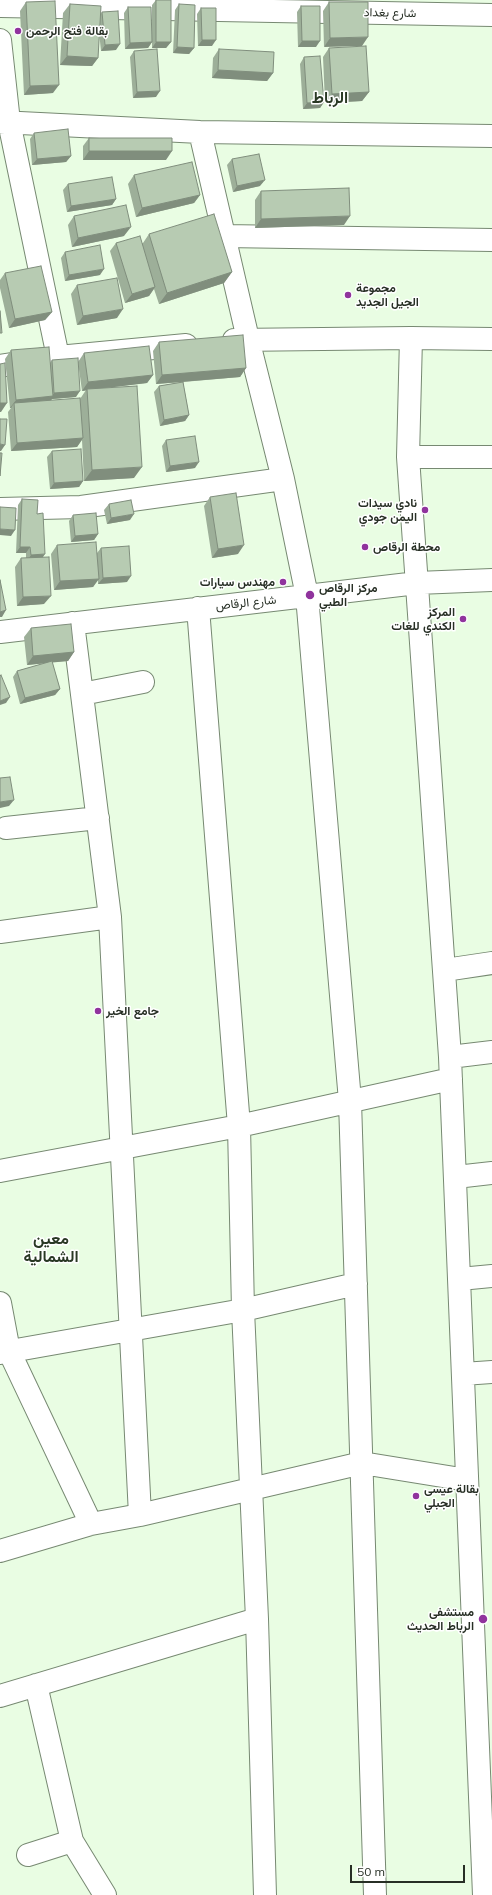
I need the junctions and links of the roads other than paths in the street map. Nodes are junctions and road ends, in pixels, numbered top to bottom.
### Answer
1 (280, 0) edge
2 (404, 1) edge
3 (492, 4) edge
4 (0, 6) edge
5 (492, 15) edge
6 (0, 40) edge
7 (5, 122) edge
8 (200, 132) junction
9 (492, 136) edge
10 (224, 236) junction
11 (492, 240) edge
12 (411, 338) junction
13 (248, 339) junction
14 (492, 339) edge
15 (58, 358) junction
16 (0, 366) edge
17 (492, 457) edge
18 (408, 458) junction
19 (283, 479) junction
20 (0, 509) edge
21 (492, 580) edge
22 (417, 583) junction
23 (307, 596) junction
24 (198, 608) junction
25 (73, 623) junction
26 (0, 632) edge
27 (143, 682) dead end
28 (82, 694) junction
29 (98, 818) junction
30 (6, 828) dead end
31 (110, 917) junction
32 (0, 932) edge
33 (492, 963) edge
34 (445, 970) junction
35 (492, 1052) edge
36 (450, 1057) junction
37 (451, 1080) junction
38 (350, 1101) junction
39 (239, 1126) junction
40 (122, 1148) junction
41 (0, 1171) edge
42 (492, 1172) edge
43 (456, 1177) junction
44 (492, 1276) edge
45 (460, 1279) junction
46 (356, 1284) junction
47 (0, 1303) edge
48 (243, 1310) junction
49 (130, 1329) junction
50 (5, 1352) edge
51 (492, 1372) edge
52 (463, 1374) junction
53 (362, 1463) junction
54 (467, 1480) junction
55 (251, 1490) junction
56 (140, 1515) junction
57 (91, 1524) junction
58 (0, 1551) edge
59 (257, 1618) junction
60 (36, 1685) junction
61 (483, 1688) edge
62 (0, 1696) edge
63 (72, 1841) junction
64 (28, 1855) dead end
65 (105, 1895) edge
66 (265, 1895) edge
67 (375, 1895) edge
68 (484, 1895) edge

1 - 2 street
2 - 3 street
4 - 5 street, شارع بغداد
6 - 7 street
7 - 8 street
7 - 15 street
8 - 9 street
8 - 10 street
10 - 11 street
10 - 13 street
12 - 13 street
12 - 14 street
12 - 18 street
13 - 15 street
13 - 19 street
15 - 16 street
17 - 18 street
18 - 22 street
19 - 20 street
19 - 23 street
21 - 22 street, شارع الرقاص
22 - 23 street, شارع الرقاص
22 - 34 street
23 - 24 street, شارع الرقاص
23 - 38 street
24 - 25 street, شارع الرقاص
24 - 39 street
25 - 26 street, شارع الرقاص
25 - 28 street
27 - 28 street
28 - 29 street
29 - 30 street
29 - 31 street
31 - 32 street
31 - 40 street
33 - 34 street
34 - 36 street
35 - 36 street
36 - 37 street
37 - 38 street
37 - 43 street
38 - 39 street
38 - 46 street
39 - 40 street
39 - 48 street
40 - 41 street
40 - 49 street
42 - 43 street
43 - 45 street
44 - 45 street
45 - 52 street
46 - 48 street
46 - 53 street
47 - 50 street
48 - 49 street
48 - 55 street
49 - 50 street
49 - 56 street
50 - 57 street
51 - 52 street
52 - 54 street
53 - 54 street
53 - 55 street
53 - 67 street
54 - 61 street
55 - 56 street
55 - 59 street
56 - 57 street
57 - 58 street
59 - 60 street
59 - 66 street
60 - 62 street
60 - 63 street
61 - 68 street
63 - 64 street
63 - 65 street

